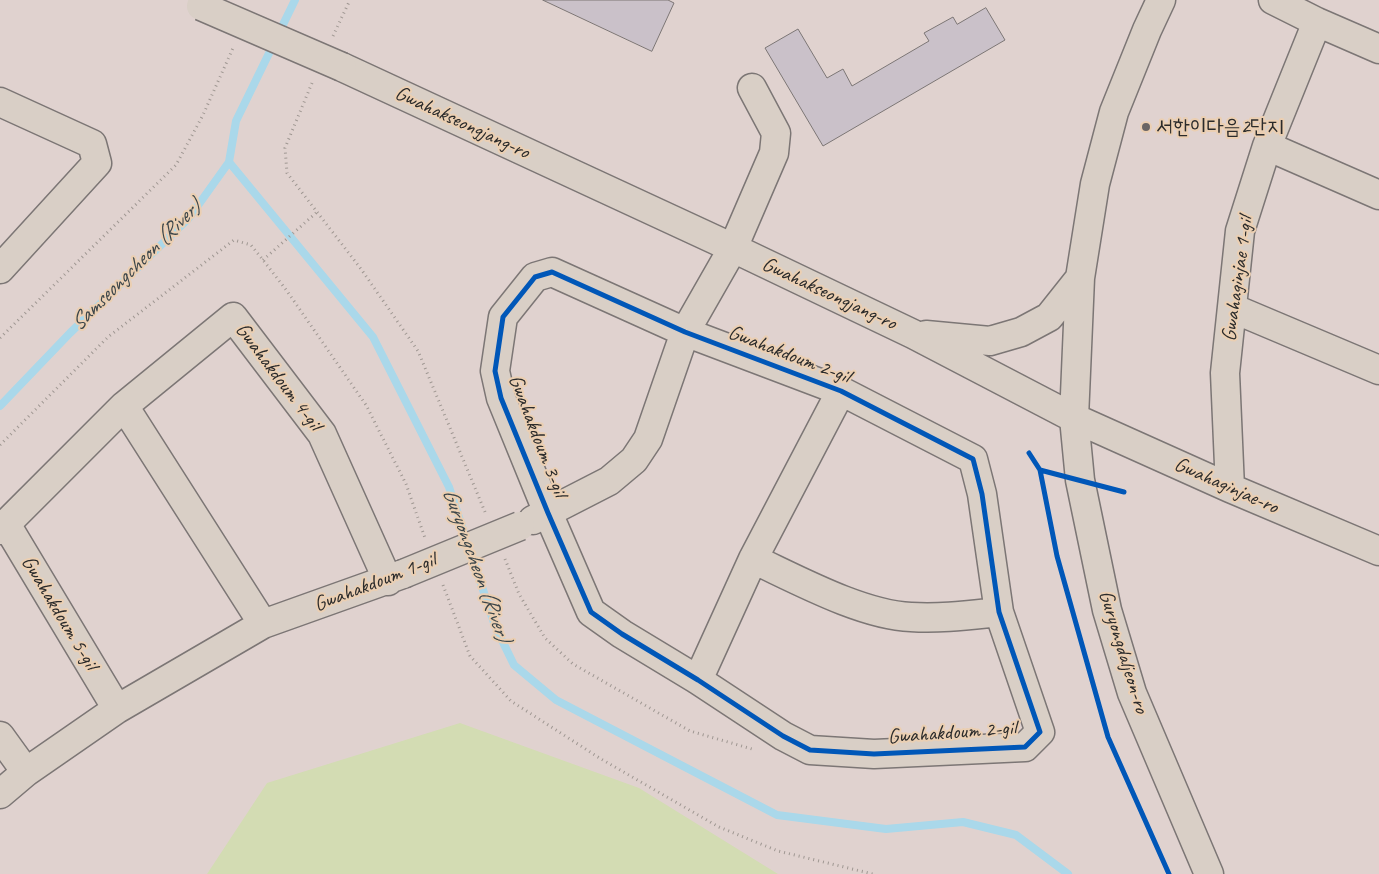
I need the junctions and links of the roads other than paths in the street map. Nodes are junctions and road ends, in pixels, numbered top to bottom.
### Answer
1 (1161, 0) edge
2 (1273, 0) edge
3 (194, 3) edge
4 (1317, 22) junction
5 (1379, 49) edge
6 (752, 88) dead end
7 (0, 102) edge
8 (1267, 146) junction
9 (1379, 195) edge
10 (733, 248) junction
11 (0, 269) edge
12 (1080, 278) junction
13 (1232, 308) junction
14 (685, 332) junction
15 (913, 334) junction
16 (1379, 370) edge
17 (840, 391) junction
18 (124, 406) junction
19 (1074, 418) junction
20 (1230, 488) junction
21 (548, 513) junction
22 (3, 527) edge
23 (1379, 551) edge
24 (753, 560) junction
25 (396, 578) junction
26 (999, 612) junction
27 (263, 624) junction
28 (698, 680) junction
29 (117, 709) junction
30 (0, 736) edge
31 (26, 772) junction
32 (0, 794) edge
33 (1209, 874) edge

1 - 12 street
2 - 4 street
3 - 10 street, Gwahakseongjang-ro, bridge
4 - 5 street
4 - 8 street, Gwahaginjae 1-gil
6 - 10 street, Gwahakdoum 1-gil
7 - 11 street
8 - 9 street
8 - 13 street, Gwahaginjae 1-gil
10 - 14 street, Gwahakdoum 1-gil
10 - 15 street, Gwahakseongjang-ro
12 - 15 street
12 - 19 street
13 - 16 street
13 - 20 street, Gwahaginjae 1-gil
14 - 17 street, Gwahakdoum 2-gil
14 - 21 street, Gwahakdoum 1-gil
14 - 21 street, Gwahakdoum 3-gil
15 - 19 street, Gwahakseongjang-ro
17 - 24 street
17 - 26 street, Gwahakdoum 2-gil
18 - 22 street
18 - 25 street, Gwahakdoum 4-gil
18 - 27 street
19 - 20 street, Gwahaginjae-ro
19 - 33 street, Guryongdaljeon-ro
20 - 23 street, Gwahaginjae-ro
21 - 25 street, Gwahakdoum 1-gil, bridge
21 - 28 street, Gwahakdoum 2-gil
22 - 29 street, Gwahakdoum 5-gil
24 - 26 street
24 - 28 street
25 - 27 street, Gwahakdoum 1-gil
26 - 28 street, Gwahakdoum 2-gil
27 - 29 street, Gwahakdoum 1-gil
29 - 31 street, Gwahakdoum 1-gil
30 - 31 street
31 - 32 street, Gwahakdoum 1-gil

